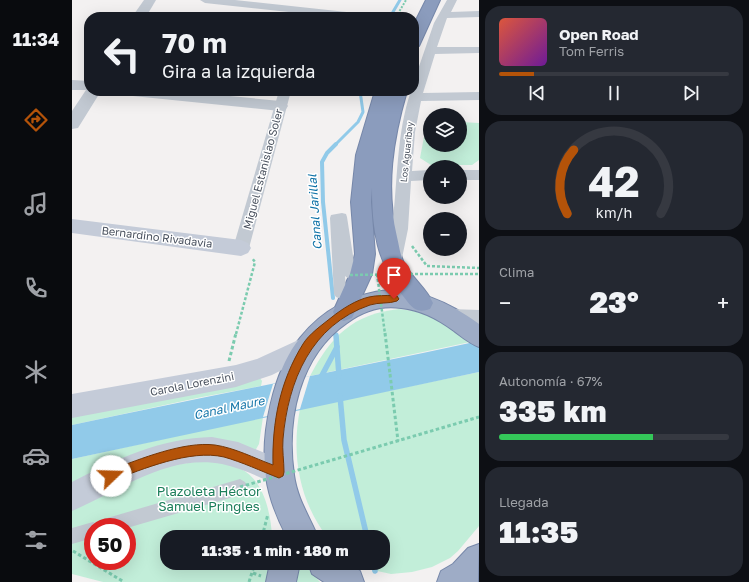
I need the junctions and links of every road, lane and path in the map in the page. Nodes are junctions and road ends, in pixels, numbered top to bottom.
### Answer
1 (150, 0) edge
2 (205, 0) edge
3 (310, 0) edge
4 (433, 0) edge
5 (452, 0) edge
6 (415, 3) edge
7 (142, 12) edge
8 (292, 12) edge
9 (307, 12) edge
10 (403, 12) edge
11 (479, 14) edge
12 (443, 15) junction
13 (419, 28) edge
14 (479, 50) edge
15 (430, 51) junction
16 (419, 72) edge
17 (72, 85) edge
18 (84, 86) edge
19 (419, 94) edge
20 (90, 96) edge
21 (182, 96) edge
22 (283, 96) edge
23 (381, 96) edge
24 (406, 96) edge
25 (407, 96) edge
26 (479, 96) edge
27 (280, 106) junction
28 (72, 124) edge
29 (467, 175) edge
30 (479, 175) edge
31 (405, 176) junction
32 (423, 176) edge
33 (72, 226) edge
34 (411, 246) dead end
35 (241, 248) junction
36 (385, 268) junction
37 (479, 268) edge
38 (479, 274) edge
39 (349, 293) junction
40 (422, 303) junction
41 (450, 316) junction
42 (479, 317) edge
43 (479, 337) edge
44 (307, 346) junction
45 (224, 378) junction
46 (72, 406) edge
47 (479, 417) edge
48 (398, 441) junction
49 (279, 472) junction
50 (240, 487) joint
51 (72, 497) edge
52 (135, 518) edge
53 (295, 530) edge
54 (84, 533) edge
55 (72, 536) edge
56 (72, 550) edge
57 (254, 570) edge
58 (333, 570) edge
59 (253, 573) junction
60 (277, 574) edge
61 (124, 582) edge
62 (250, 582) edge
63 (349, 582) edge

1 - 7 street
2 - 8 street
3 - 9 street
4 - 13 highway
5 - 12 street, Los Aguaribay
6 - 10 path
11 - 12 street
12 - 15 street, Los Aguaribay
14 - 15 street
15 - 16 street, Los Aguaribay
17 - 18 street
19 - 26 street
20 - 28 street
21 - 27 street
22 - 27 street, Miguel Estanislao Soler
23 - 39 highway
24 - 36 highway
25 - 31 street, Los Aguaribay
27 - 35 street, Miguel Estanislao Soler
29 - 30 street
31 - 32 street
31 - 36 street, Los Aguaribay
33 - 35 main road, Bernardino Rivadavia
34 - 37 path
35 - 45 path
36 - 38 path, bridge
36 - 39 path, bridge
36 - 40 highway
36 - 48 path, bridge
39 - 39 street
39 - 40 highway
39 - 44 highway
40 - 41 highway
41 - 42 street
41 - 43 highway
44 - 45 main road, Carola Lorenzini
44 - 49 highway
45 - 46 main road, Carola Lorenzini
47 - 48 path, bridge
48 - 50 path, bridge
49 - 51 main road
49 - 53 highway
50 - 52 street
54 - 55 street
56 - 61 path
57 - 59 path
58 - 63 highway
59 - 60 path
59 - 62 path

